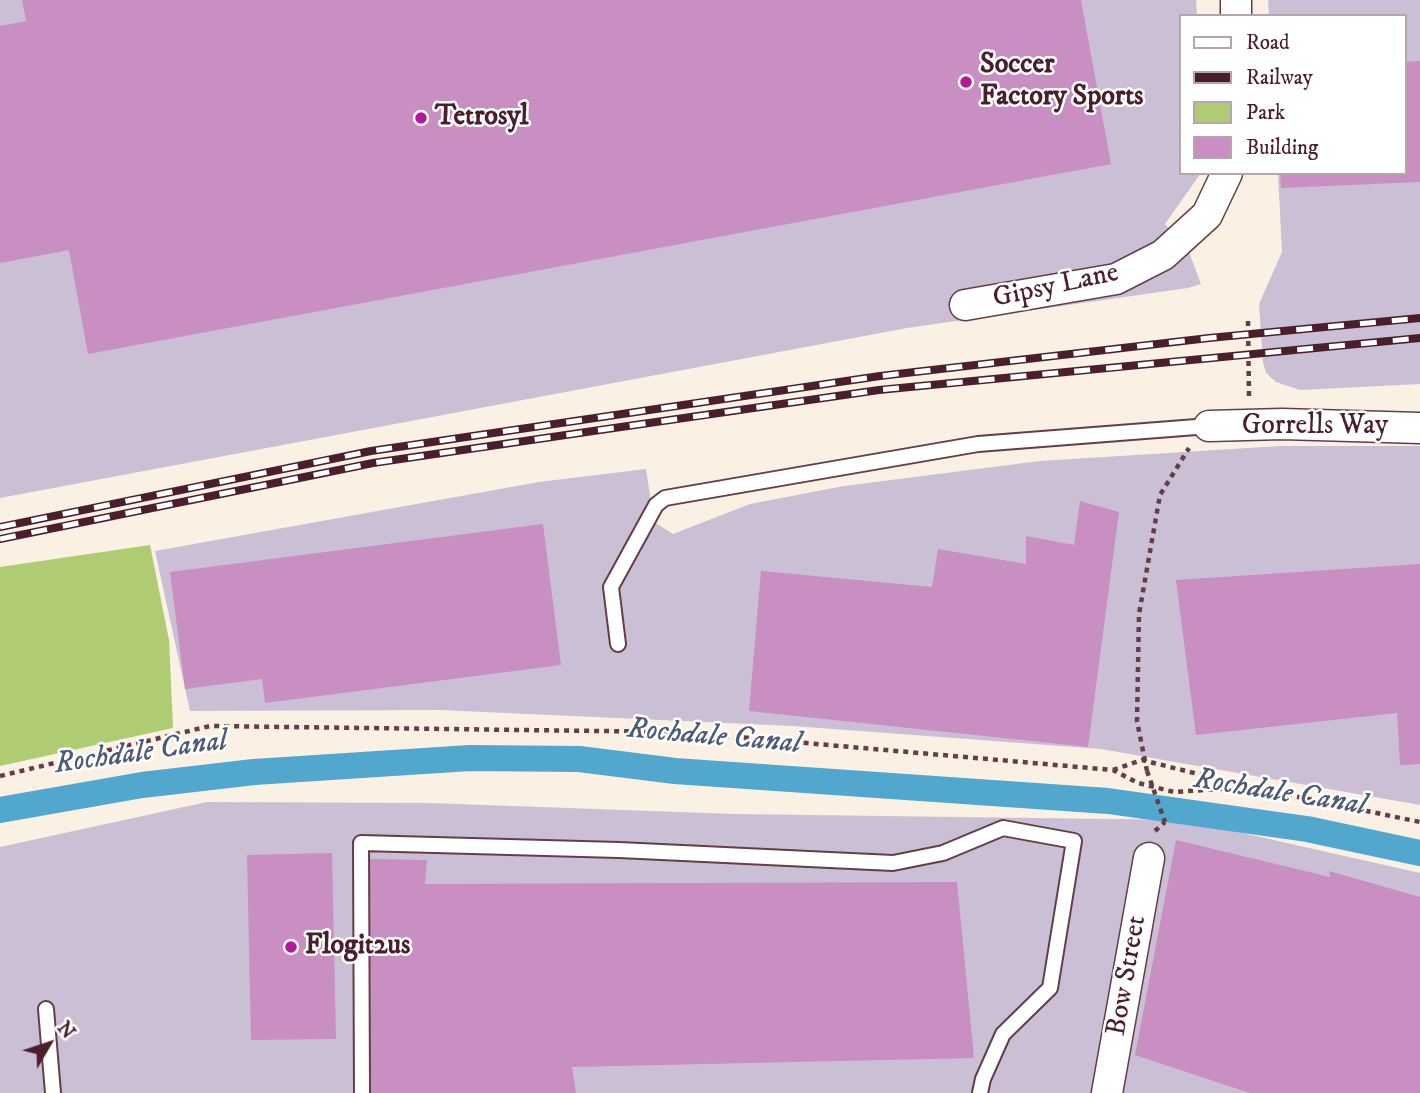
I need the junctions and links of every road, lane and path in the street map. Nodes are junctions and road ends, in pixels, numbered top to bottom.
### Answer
1 (1226, 175) edge
2 (965, 306) dead end
3 (1248, 321) dead end
4 (1249, 426) junction
5 (1420, 428) edge
6 (1204, 436) junction
7 (618, 644) dead end
8 (1142, 760) junction
9 (1113, 770) junction
10 (0, 776) edge
11 (1250, 787) junction
12 (1165, 822) dead end
13 (1420, 822) edge
14 (1149, 858) dead end
15 (46, 1009) dead end
16 (53, 1093) edge
17 (362, 1093) edge
18 (980, 1093) edge
19 (1107, 1093) edge

1 - 2 street, Gipsy Lane
3 - 4 path
4 - 5 street, Gorrells Way
4 - 6 street, Gorrells Way
6 - 7 lane
6 - 8 path
8 - 9 path
8 - 11 path
8 - 12 path, bridge
9 - 10 path
9 - 11 path
11 - 13 path
14 - 19 street, Bow Street
15 - 16 lane
17 - 18 lane

